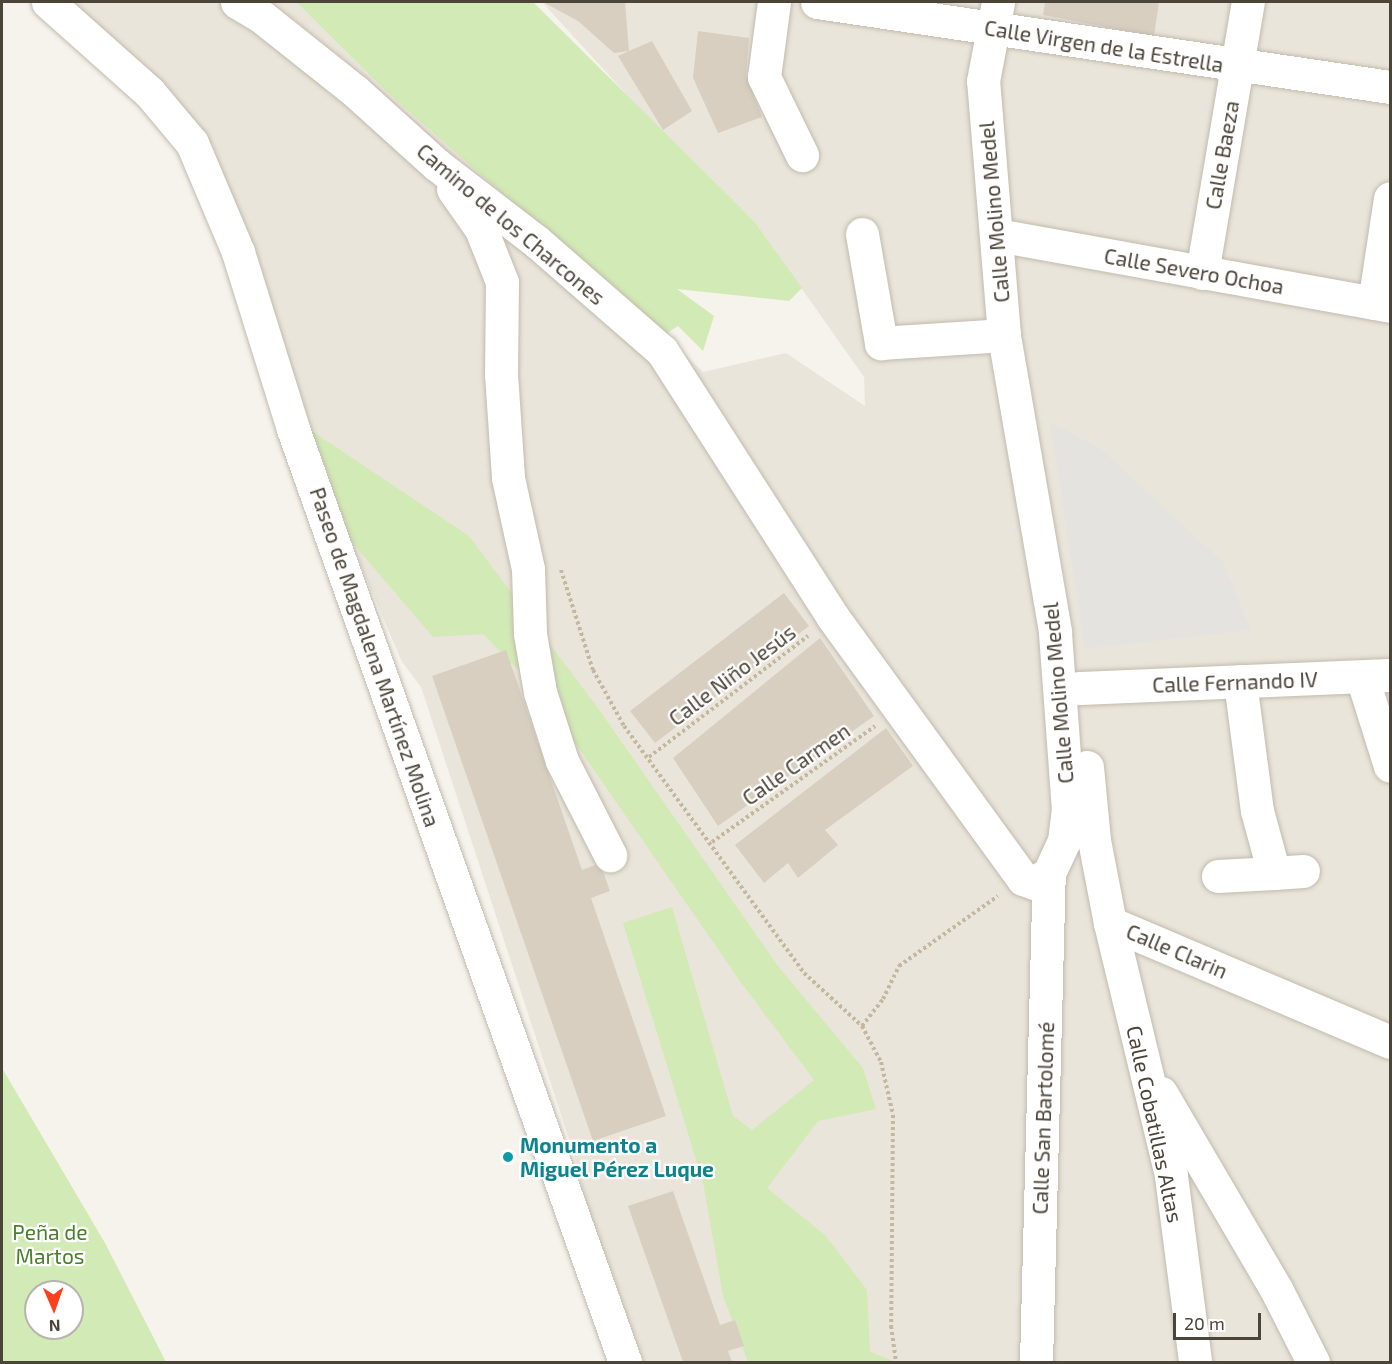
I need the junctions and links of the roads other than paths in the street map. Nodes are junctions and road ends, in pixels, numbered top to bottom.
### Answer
1 (48, 2) edge
2 (237, 2) edge
3 (774, 2) edge
4 (818, 2) edge
5 (1248, 2) edge
6 (994, 14) edge
7 (1237, 67) junction
8 (1390, 87) edge
9 (802, 155) dead end
10 (437, 165) junction
11 (1390, 198) edge
12 (862, 234) dead end
13 (997, 235) junction
14 (1202, 273) junction
15 (1382, 305) edge
16 (1004, 335) junction
17 (1055, 631) junction
18 (1376, 676) edge
19 (1240, 681) junction
20 (1079, 688) junction
21 (1390, 766) edge
22 (610, 855) dead end
23 (1036, 876) junction
24 (1218, 876) dead end
25 (1110, 923) junction
26 (1390, 1042) edge
27 (1141, 1057) junction
28 (625, 1362) edge
29 (1036, 1362) edge
30 (1195, 1362) edge
31 (1313, 1362) edge

1 - 28 street, Paseo de Magdalena Martínez Molina
2 - 10 street, Camino de los Charcones
3 - 9 street
4 - 6 street, Calle Virgen de la Estrella
5 - 7 street, Calle Baeza
6 - 7 street, Calle Virgen de la Estrella
6 - 13 street, Calle Molino Medel
7 - 8 street, Calle Virgen de la Estrella
7 - 14 street, Calle Baeza
10 - 22 street
10 - 23 street, Camino de los Charcones
11 - 15 street
12 - 16 street
13 - 14 street, Calle Severo Ochoa
13 - 16 street, Calle Molino Medel
14 - 15 street, Calle Severo Ochoa
16 - 17 street, Calle Molino Medel
17 - 20 street, Calle Clarin
17 - 23 street, Calle Molino Medel
18 - 19 street, Calle Fernando IV
18 - 21 street
19 - 20 street, Calle Fernando IV
19 - 24 street
20 - 25 street, Calle Clarin
23 - 29 street, Calle San Bartolomé
25 - 26 street, Calle Clarin
25 - 27 street, Calle Cobatillas Altas
27 - 30 street, Calle Cobatillas Altas
27 - 31 street

